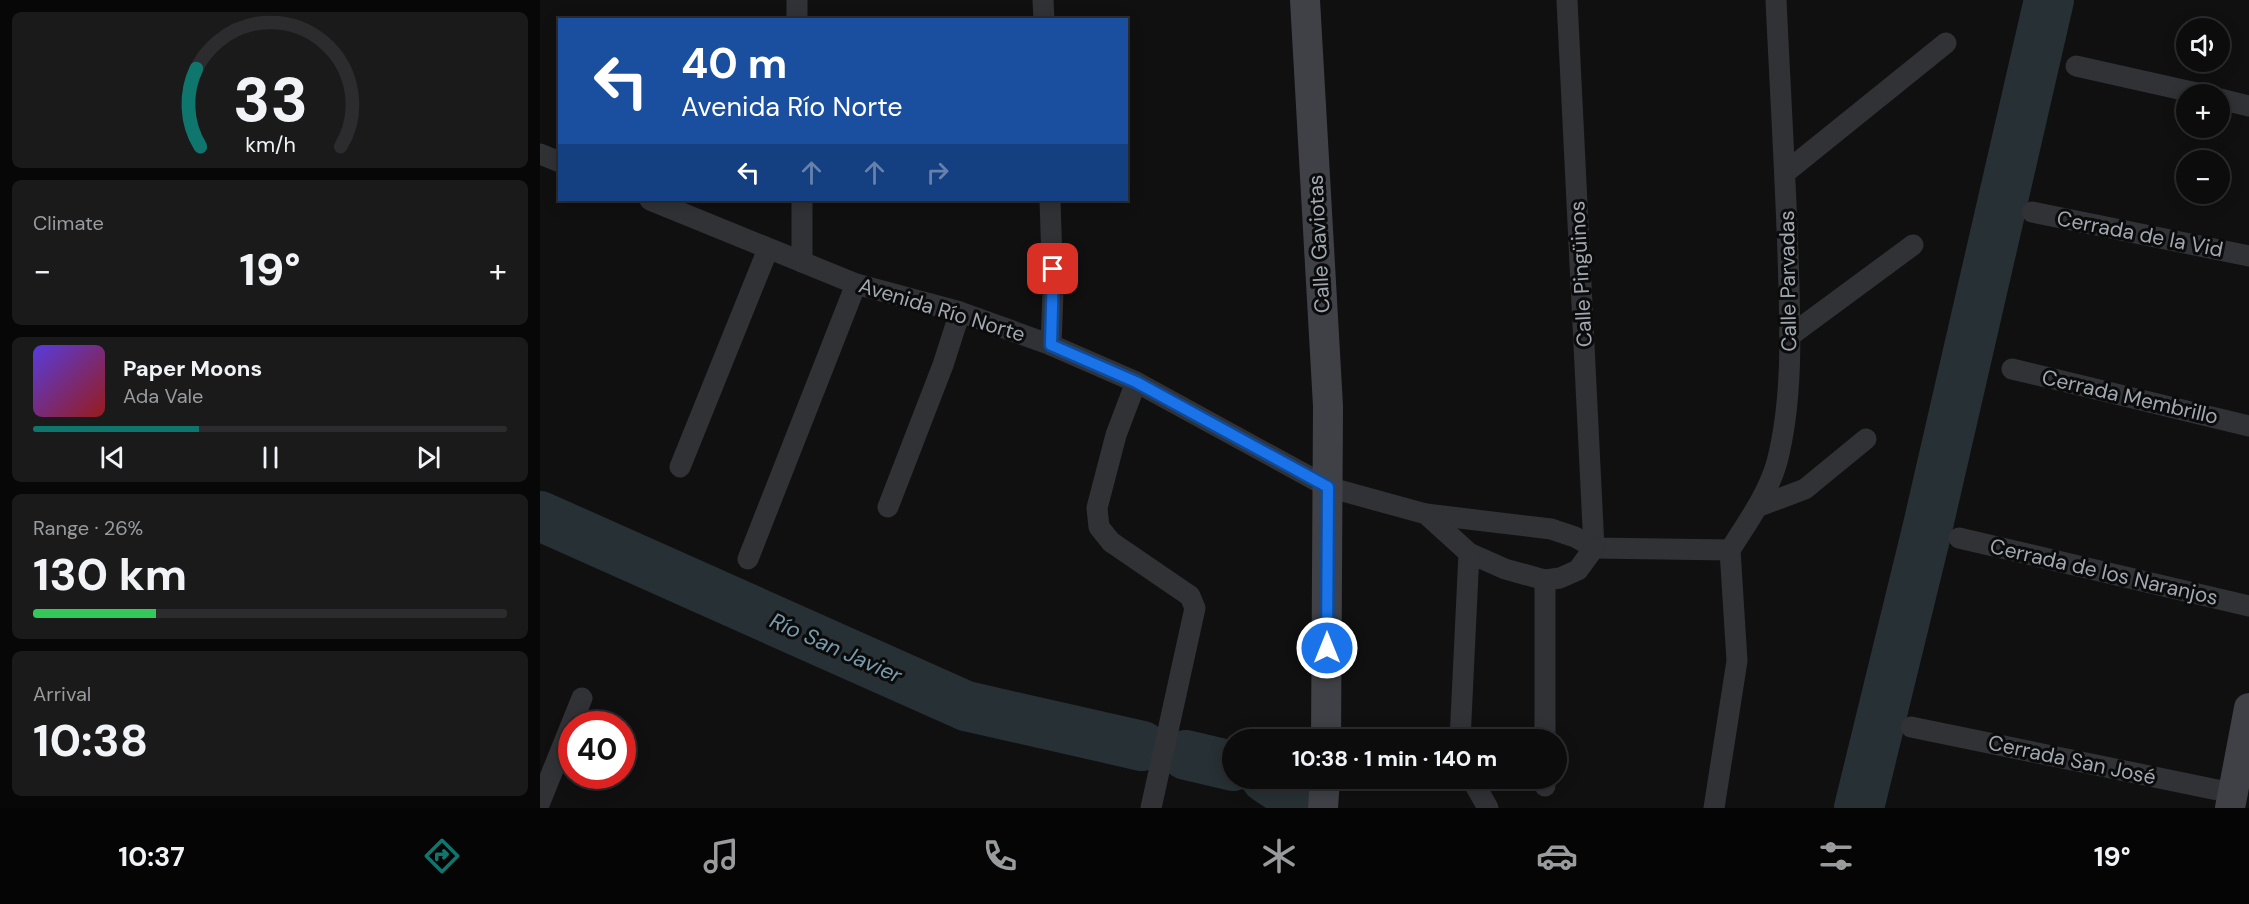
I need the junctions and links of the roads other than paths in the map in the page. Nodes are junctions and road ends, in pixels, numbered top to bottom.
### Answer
1 (797, 0) edge
2 (1043, 0) edge
3 (1305, 0) edge
4 (1567, 0) edge
5 (1776, 0) edge
6 (798, 18) edge
7 (1044, 18) edge
8 (1946, 43) dead end
9 (2076, 66) dead end
10 (2176, 88) edge
11 (2230, 101) edge
12 (2249, 106) edge
13 (540, 154) edge
14 (558, 161) edge
15 (1786, 172) junction
16 (652, 201) edge
17 (802, 201) edge
18 (1050, 201) edge
19 (2032, 212) dead end
20 (1913, 245) dead end
21 (768, 249) junction
22 (2249, 256) edge
23 (802, 262) junction
24 (856, 284) junction
25 (960, 312) junction
26 (1791, 335) junction
27 (1051, 345) junction
28 (2012, 369) dead end
29 (1136, 382) junction
30 (2249, 426) edge
31 (1866, 439) dead end
32 (680, 467) dead end
33 (1328, 487) junction
34 (888, 507) dead end
35 (1757, 507) junction
36 (1426, 514) junction
37 (1959, 537) dead end
38 (1594, 548) junction
39 (1730, 550) junction
40 (1469, 553) junction
41 (748, 559) dead end
42 (1545, 580) junction
43 (2249, 606) edge
44 (582, 698) dead end
45 (2249, 708) edge
46 (1911, 727) dead end
47 (1326, 729) edge
48 (1461, 729) edge
49 (1545, 729) edge
50 (1324, 789) edge
51 (1477, 789) edge
52 (2231, 801) edge
53 (540, 802) edge
54 (1151, 808) edge
55 (1323, 808) edge
56 (1488, 808) edge
57 (1714, 808) edge

1 - 6 street
2 - 7 street
3 - 33 street, Calle Gaviotas
4 - 38 street, Calle Pingüinos
5 - 15 street, Calle Parvadas
8 - 15 street
9 - 10 street
11 - 12 street
13 - 14 street
15 - 26 street, Calle Parvadas
16 - 21 street, Avenida Río Norte
17 - 23 street
18 - 27 street
19 - 22 street, Cerrada de la Vid
20 - 26 street
21 - 23 street, Avenida Río Norte
21 - 32 street
23 - 24 street, Avenida Río Norte
24 - 25 street, Avenida Río Norte
24 - 41 street
25 - 27 street, Avenida Río Norte
25 - 34 street
26 - 35 street, Calle Parvadas
27 - 29 street, Avenida Río Norte
28 - 30 street, Cerrada Membrillo
29 - 33 street, Avenida Río Norte
29 - 54 street
31 - 35 street
33 - 36 street, Avenida Río Norte
33 - 47 street, Calle Gaviotas
35 - 39 street, Calle Parvadas
36 - 38 street, Avenida Río Norte
36 - 40 street, Avenida Río Norte
37 - 43 street, Cerrada de los Naranjos
38 - 39 street, Avenida Río Norte
38 - 42 street
39 - 57 street
40 - 42 street, Avenida Río Norte
40 - 48 street
42 - 49 street
44 - 53 street
45 - 52 street
46 - 52 street, Cerrada San José
50 - 55 street
51 - 56 street

